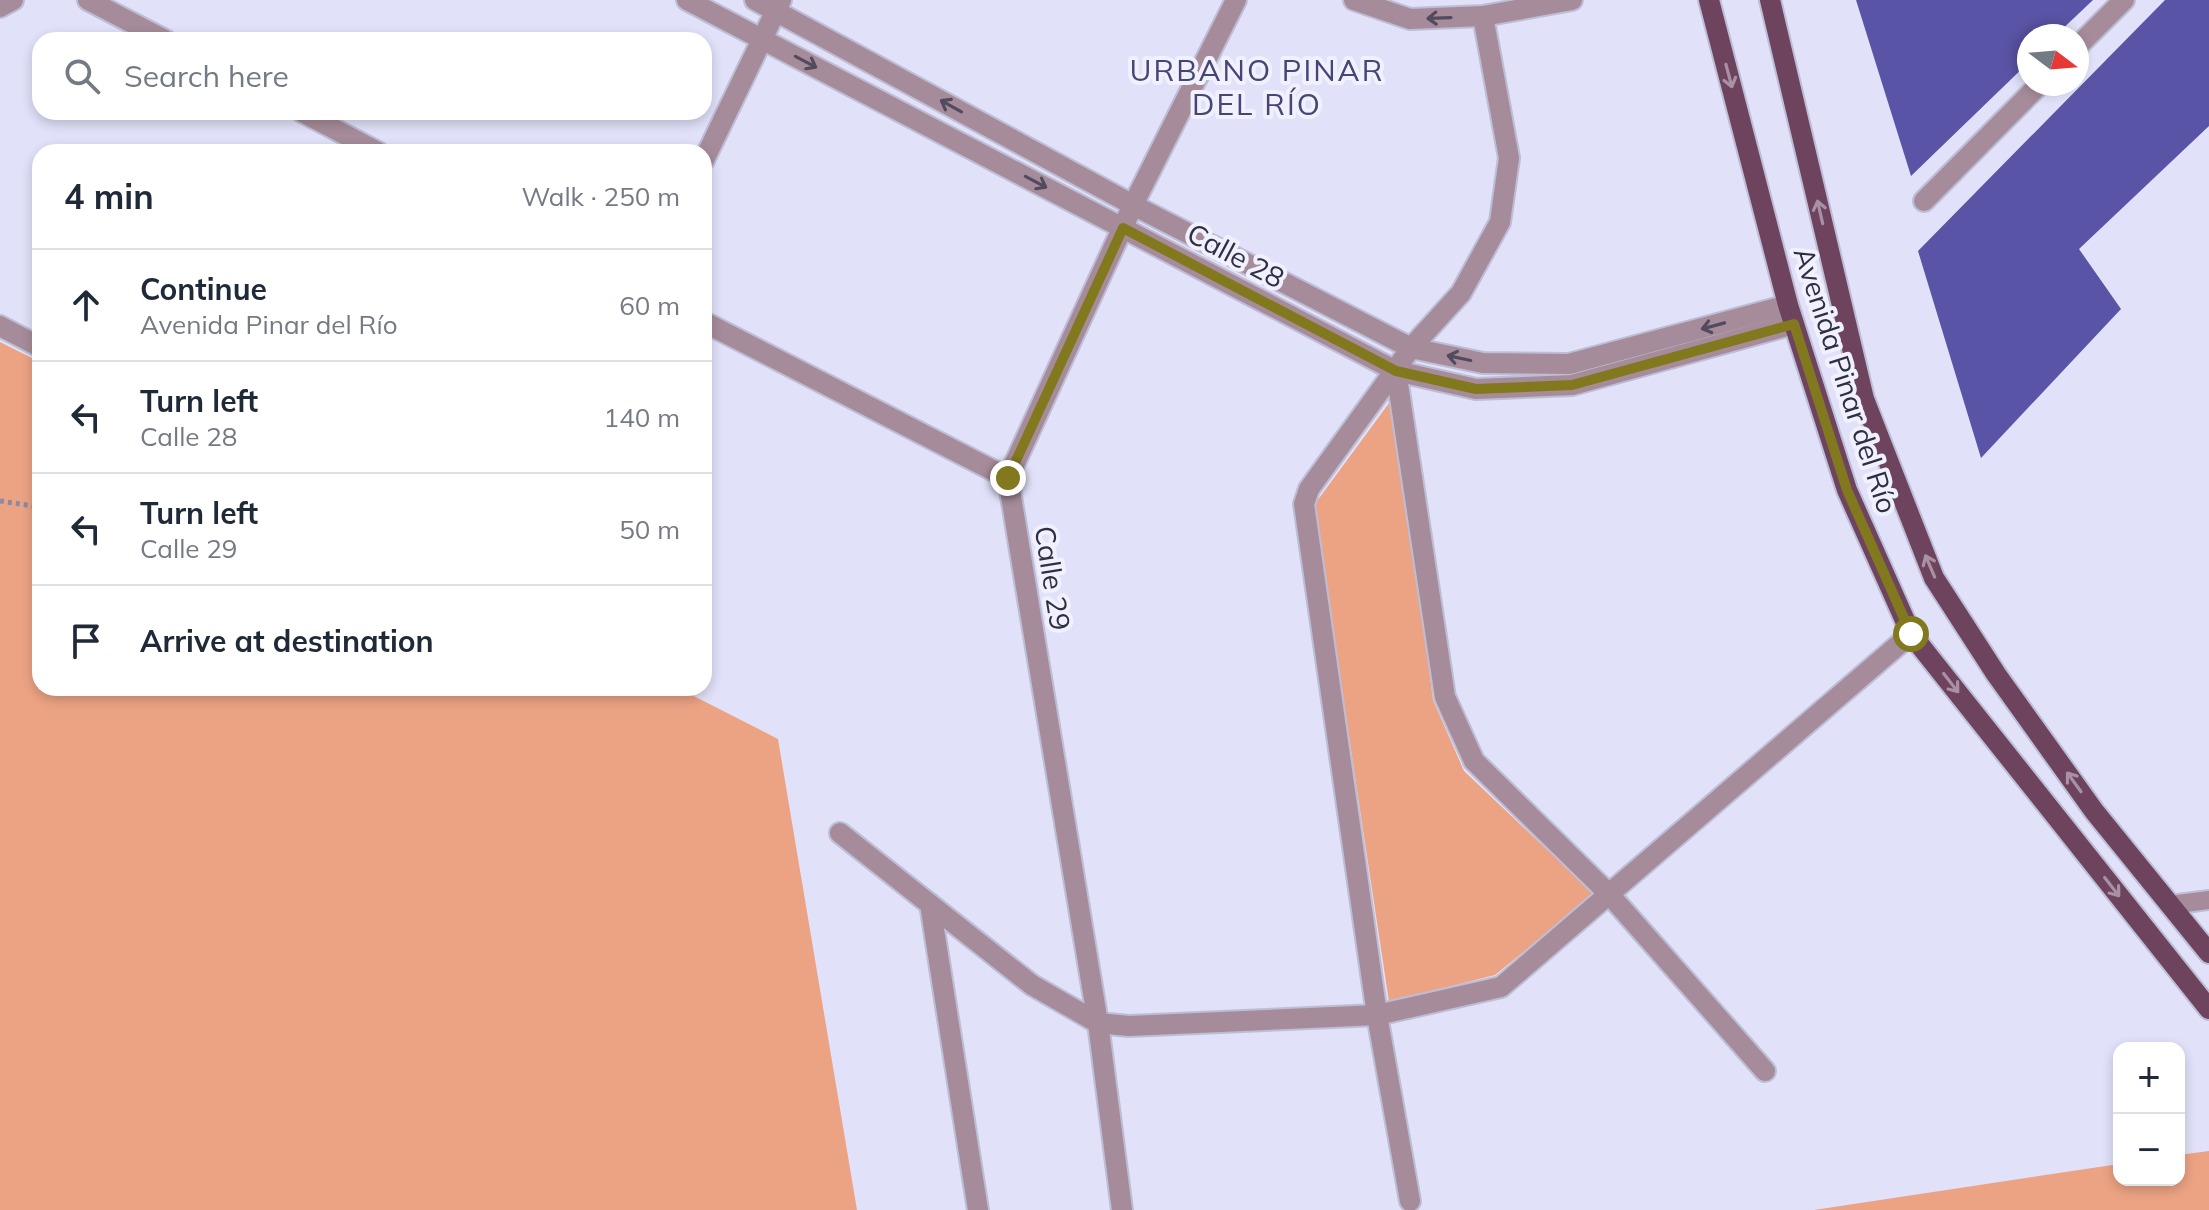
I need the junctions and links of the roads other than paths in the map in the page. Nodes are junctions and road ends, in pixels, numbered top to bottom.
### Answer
1 (13, 0) edge
2 (88, 0) edge
3 (687, 0) edge
4 (755, 0) edge
5 (1236, 0) edge
6 (1354, 0) edge
7 (1572, 0) edge
8 (1709, 0) edge
9 (1770, 0) edge
10 (2124, 0) edge
11 (779, 5) edge
12 (0, 7) edge
13 (1483, 16) junction
14 (150, 32) edge
15 (2089, 35) edge
16 (762, 39) junction
17 (2028, 96) edge
18 (317, 120) edge
19 (363, 144) edge
20 (712, 144) edge
21 (1924, 201) dead end
22 (1133, 205) junction
23 (1123, 228) junction
24 (1791, 315) junction
25 (0, 326) edge
26 (712, 326) edge
27 (32, 343) edge
28 (1411, 348) junction
29 (1396, 371) junction
30 (1008, 478) junction
31 (1911, 634) junction
32 (840, 833) dead end
33 (1609, 894) junction
34 (2209, 900) edge
35 (930, 904) junction
36 (2170, 905) junction
37 (2208, 950) edge
38 (2209, 1009) edge
39 (1377, 1015) junction
40 (1098, 1023) junction
41 (1765, 1071) dead end
42 (1410, 1201) dead end
43 (978, 1210) edge
44 (1122, 1210) edge

1 - 12 street
2 - 14 street
3 - 16 street, Calle 28
4 - 11 street, Calle 28
5 - 22 street
13 -> 6 street
7 - 13 street
8 -> 24 main road, Avenida Pinar del Río
36 -> 9 main road, Avenida Pinar del Río
10 - 15 street
11 - 16 street
22 -> 11 street, Calle 28
13 - 28 street
16 - 20 street
16 -> 23 street, Calle 28
17 - 21 street
18 - 19 street
22 - 23 street
22 - 28 street, Calle 28
23 - 29 street, Calle 28
23 - 30 street
24 -> 28 street, Calle 28
24 - 29 street, Calle 28
24 - 31 main road, Avenida Pinar del Río
25 - 27 street
26 - 30 street
28 - 29 street
29 - 33 street
29 - 39 street
30 - 40 street, Calle 29
31 - 33 street
31 -> 38 main road, Avenida Pinar del Río
32 - 35 street
33 - 39 street
33 - 41 street
34 - 36 lane
35 - 40 street
35 - 43 street
36 - 37 main road, Avenida Pinar del Río
39 - 40 street
39 - 42 street
40 - 44 street, Calle 29

